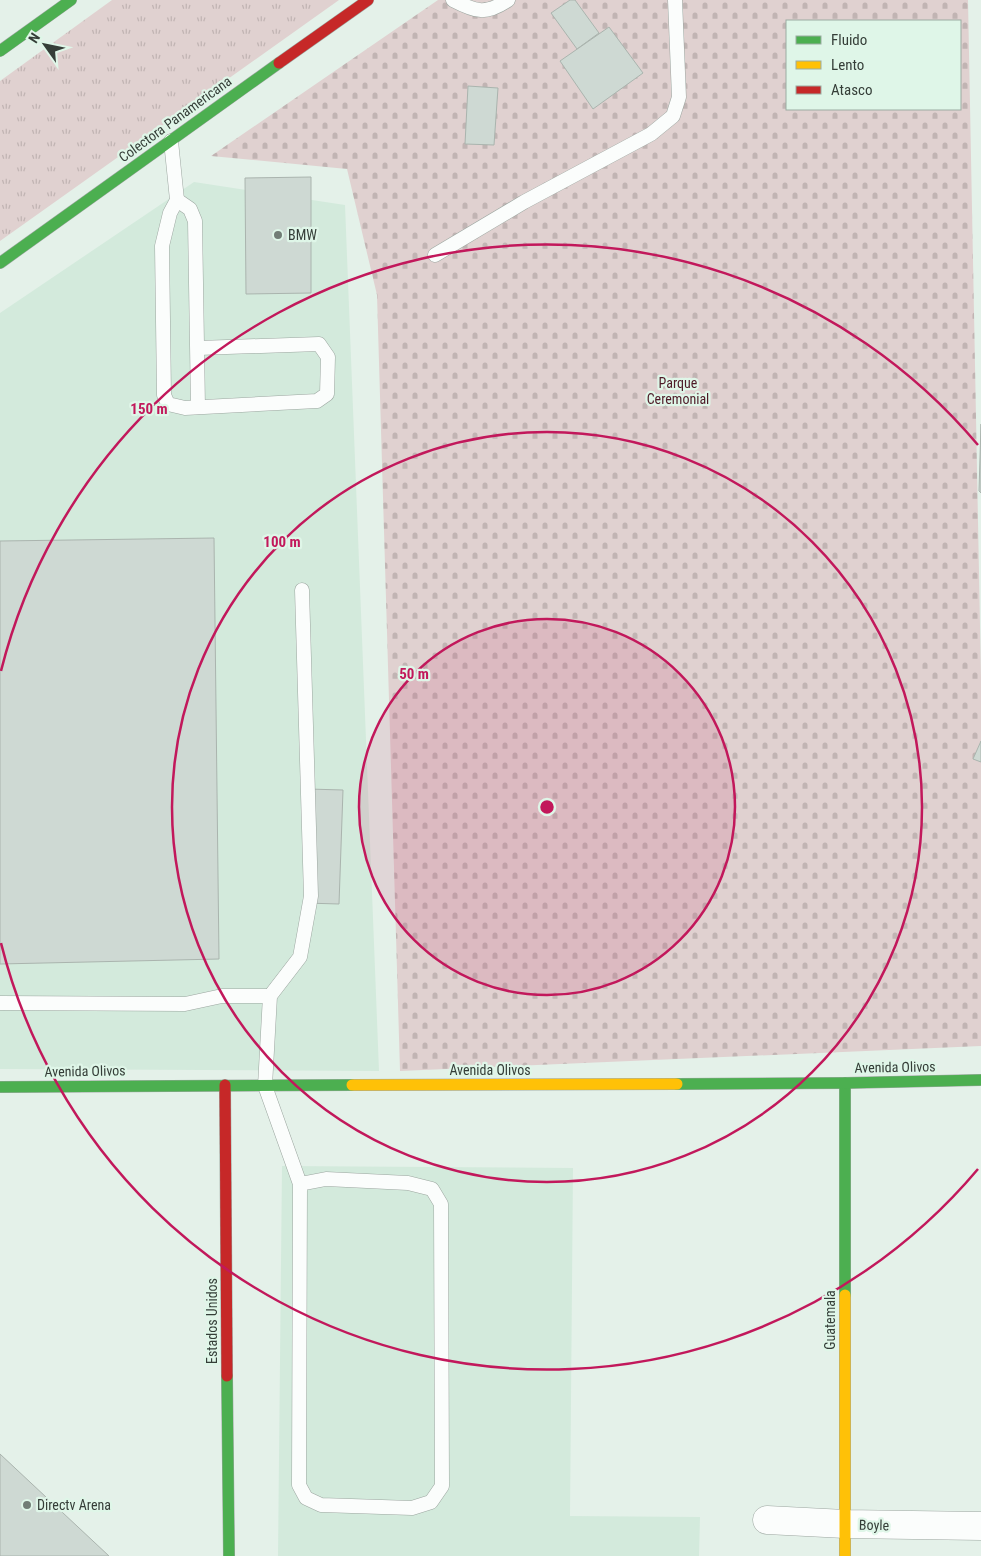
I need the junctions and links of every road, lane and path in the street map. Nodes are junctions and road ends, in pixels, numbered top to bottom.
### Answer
1 (71, 0) edge
2 (368, 0) edge
3 (453, 0) edge
4 (508, 0) edge
5 (675, 0) edge
6 (0, 51) edge
7 (171, 141) junction
8 (177, 200) junction
9 (435, 255) dead end
10 (0, 263) edge
11 (198, 348) junction
12 (198, 407) junction
13 (302, 590) dead end
14 (270, 996) junction
15 (0, 1003) edge
16 (981, 1080) edge
17 (845, 1083) junction
18 (225, 1085) junction
19 (265, 1086) junction
20 (0, 1087) edge
21 (300, 1184) junction
22 (767, 1520) dead end
23 (845, 1524) junction
24 (981, 1526) edge
25 (229, 1556) edge
26 (845, 1556) edge

1 - 6 main road
2 - 7 main road, Colectora Panamericana
3 - 4 lane
5 - 9 lane
7 - 8 lane
7 - 10 main road, Colectora Panamericana
8 - 11 lane
8 - 12 lane
11 - 12 lane
11 - 12 lane
13 - 14 lane
14 - 15 lane
14 - 19 lane
16 - 17 main road, Avenida Olivos
17 - 19 main road, Avenida Olivos
17 - 23 main road, Guatemala
18 - 19 main road, Avenida Olivos
18 - 20 main road, Avenida Olivos
18 - 25 main road, Estados Unidos
19 - 21 lane
21 - 21 lane
22 - 23 street, Boyle
23 - 24 street, Boyle
23 - 26 main road, Guatemala

